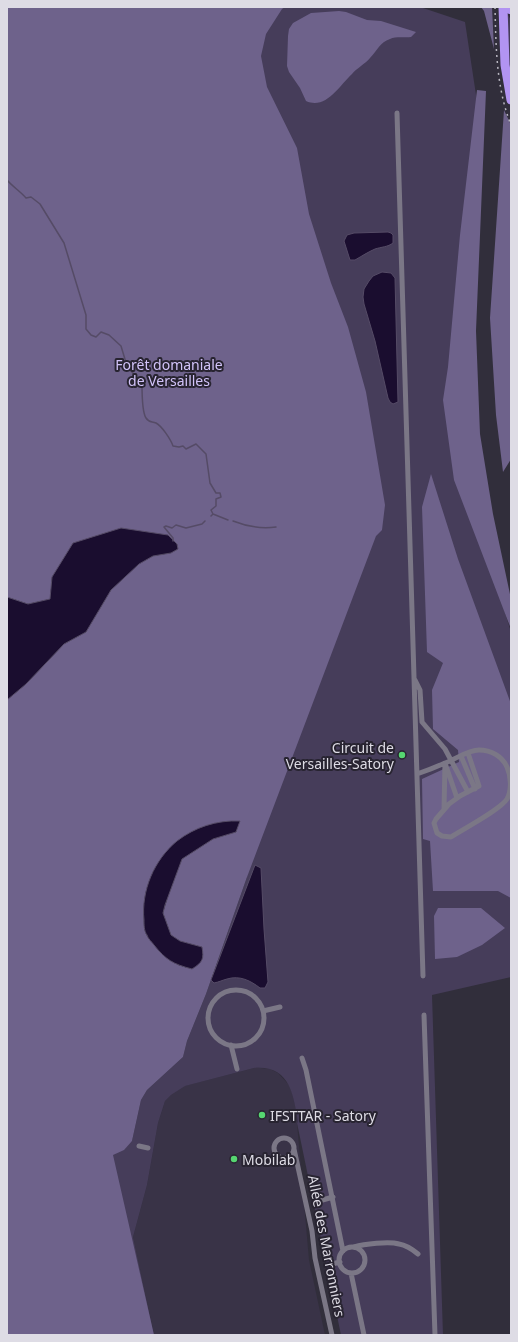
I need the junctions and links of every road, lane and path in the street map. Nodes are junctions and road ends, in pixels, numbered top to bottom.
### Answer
1 (503, 7) edge
2 (508, 7) edge
3 (511, 10) edge
4 (511, 100) edge
5 (397, 113) dead end
6 (414, 677) junction
7 (468, 753) junction
8 (461, 756) junction
9 (452, 761) junction
10 (445, 763) junction
11 (417, 774) junction
12 (475, 789) junction
13 (468, 792) junction
14 (457, 798) junction
15 (444, 809) junction
16 (423, 976) dead end
17 (280, 1007) dead end
18 (263, 1011) junction
19 (424, 1015) dead end
20 (231, 1045) junction
21 (302, 1058) dead end
22 (238, 1069) dead end
23 (138, 1146) dead end
24 (148, 1148) dead end
25 (294, 1149) junction
26 (290, 1156) junction
27 (297, 1161) junction
28 (333, 1197) junction
29 (319, 1201) dead end
30 (354, 1247) junction
31 (343, 1251) junction
32 (418, 1254) dead end
33 (340, 1262) junction
34 (332, 1264) dead end
35 (351, 1273) junction
36 (332, 1335) edge
37 (364, 1335) edge
38 (435, 1335) edge

1 - 4 highway
2 - 3 highway
5 - 6 street
6 - 9 street
6 - 11 street
7 - 8 street
7 - 12 street
7 - 15 street
8 - 9 street
8 - 12 street
9 - 10 street
9 - 13 street
10 - 11 street
10 - 14 street
10 - 15 street
11 - 16 street
12 - 13 street
13 - 14 street
14 - 15 street
17 - 18 street
18 - 20 street
18 - 20 street
19 - 38 street
20 - 22 street
21 - 28 street
23 - 24 street
25 - 26 street
25 - 26 street, Allée des Marronniers
25 - 27 street, Allée des Marronniers
26 - 27 street, Allée des Marronniers
27 - 36 street, Allée des Marronniers
28 - 29 street
28 - 31 street
30 - 31 street
30 - 32 street
30 - 35 street
31 - 33 street
33 - 34 street
33 - 35 street
35 - 37 street

